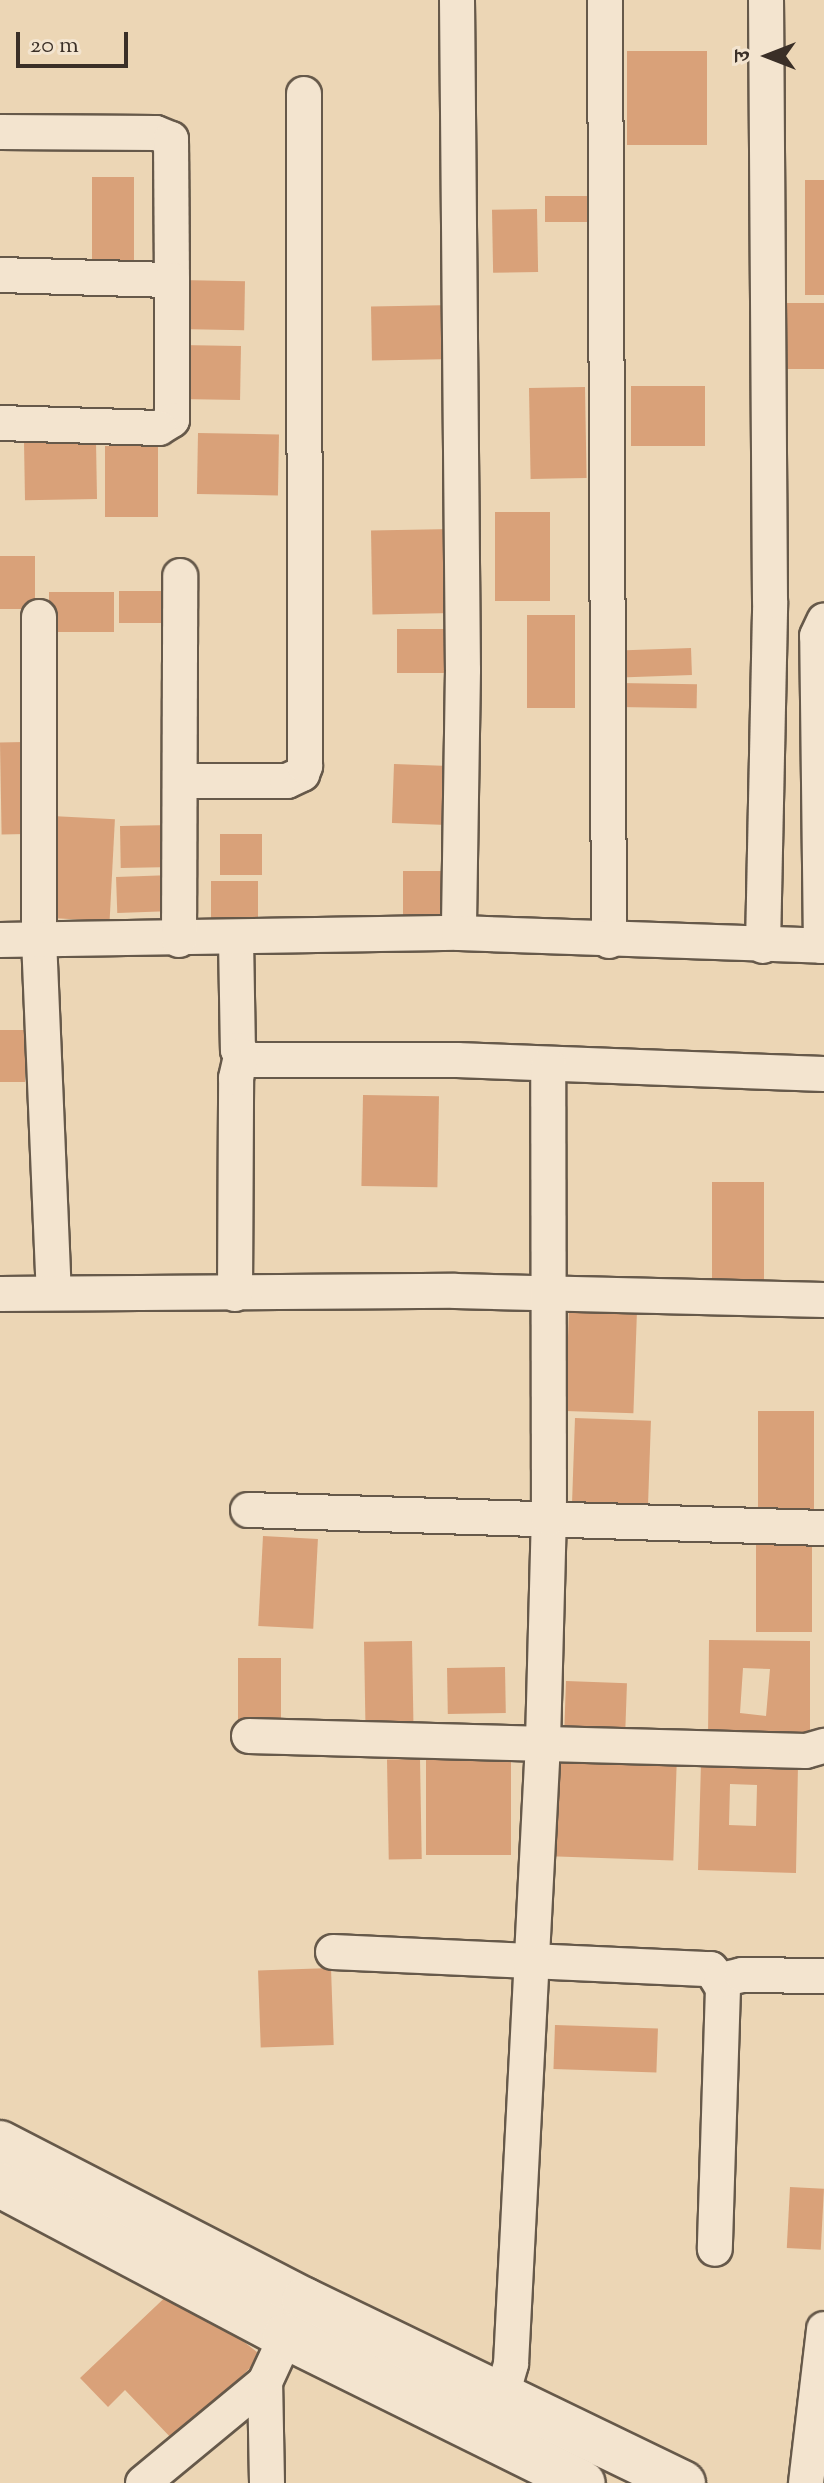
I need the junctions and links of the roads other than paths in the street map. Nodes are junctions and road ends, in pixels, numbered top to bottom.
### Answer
1 (457, 0) edge
2 (605, 0) edge
3 (766, 0) edge
4 (304, 94) dead end
5 (0, 132) edge
6 (0, 275) edge
7 (172, 280) junction
8 (0, 423) edge
9 (180, 576) dead end
10 (39, 617) dead end
11 (824, 621) edge
12 (180, 781) junction
13 (459, 933) junction
14 (39, 939) junction
15 (236, 939) junction
16 (0, 940) edge
17 (179, 940) junction
18 (609, 941) junction
19 (763, 946) junction
20 (822, 946) edge
21 (241, 1056) junction
22 (548, 1065) junction
23 (824, 1074) edge
24 (54, 1293) junction
25 (547, 1293) junction
26 (0, 1294) edge
27 (235, 1294) junction
28 (824, 1300) edge
29 (248, 1510) dead end
30 (549, 1518) junction
31 (824, 1528) edge
32 (249, 1736) dead end
33 (543, 1742) junction
34 (824, 1747) edge
35 (333, 1952) dead end
36 (530, 1963) junction
37 (824, 1976) edge
38 (721, 1980) junction
39 (0, 2143) edge
40 (0, 2185) edge
41 (715, 2249) dead end
42 (294, 2318) junction
43 (824, 2329) edge
44 (265, 2382) junction
45 (496, 2417) junction
46 (143, 2483) edge
47 (267, 2483) edge
48 (583, 2483) edge
49 (683, 2483) edge
50 (806, 2483) edge

1 - 13 street
2 - 18 street
3 - 19 street
4 - 12 street
5 - 7 street
6 - 7 street
7 - 8 street
9 - 12 street
10 - 14 street
11 - 20 street
12 - 17 street
13 - 15 street
13 - 18 street
14 - 16 street
14 - 17 street
14 - 24 street
15 - 17 street
15 - 21 street
18 - 19 street
19 - 20 street
21 - 22 street
21 - 27 street
22 - 23 street
22 - 25 street
24 - 26 street
24 - 27 street
25 - 27 street
25 - 28 street
25 - 30 street
29 - 30 street
30 - 31 street
30 - 33 street
32 - 33 street
33 - 34 street
33 - 36 street
35 - 36 street
36 - 38 street
36 - 45 street
37 - 38 street
38 - 41 street
39 - 42 street
40 - 42 street
42 - 44 street
42 - 45 street
43 - 50 street
44 - 46 street
44 - 47 street
45 - 48 street
45 - 49 street

